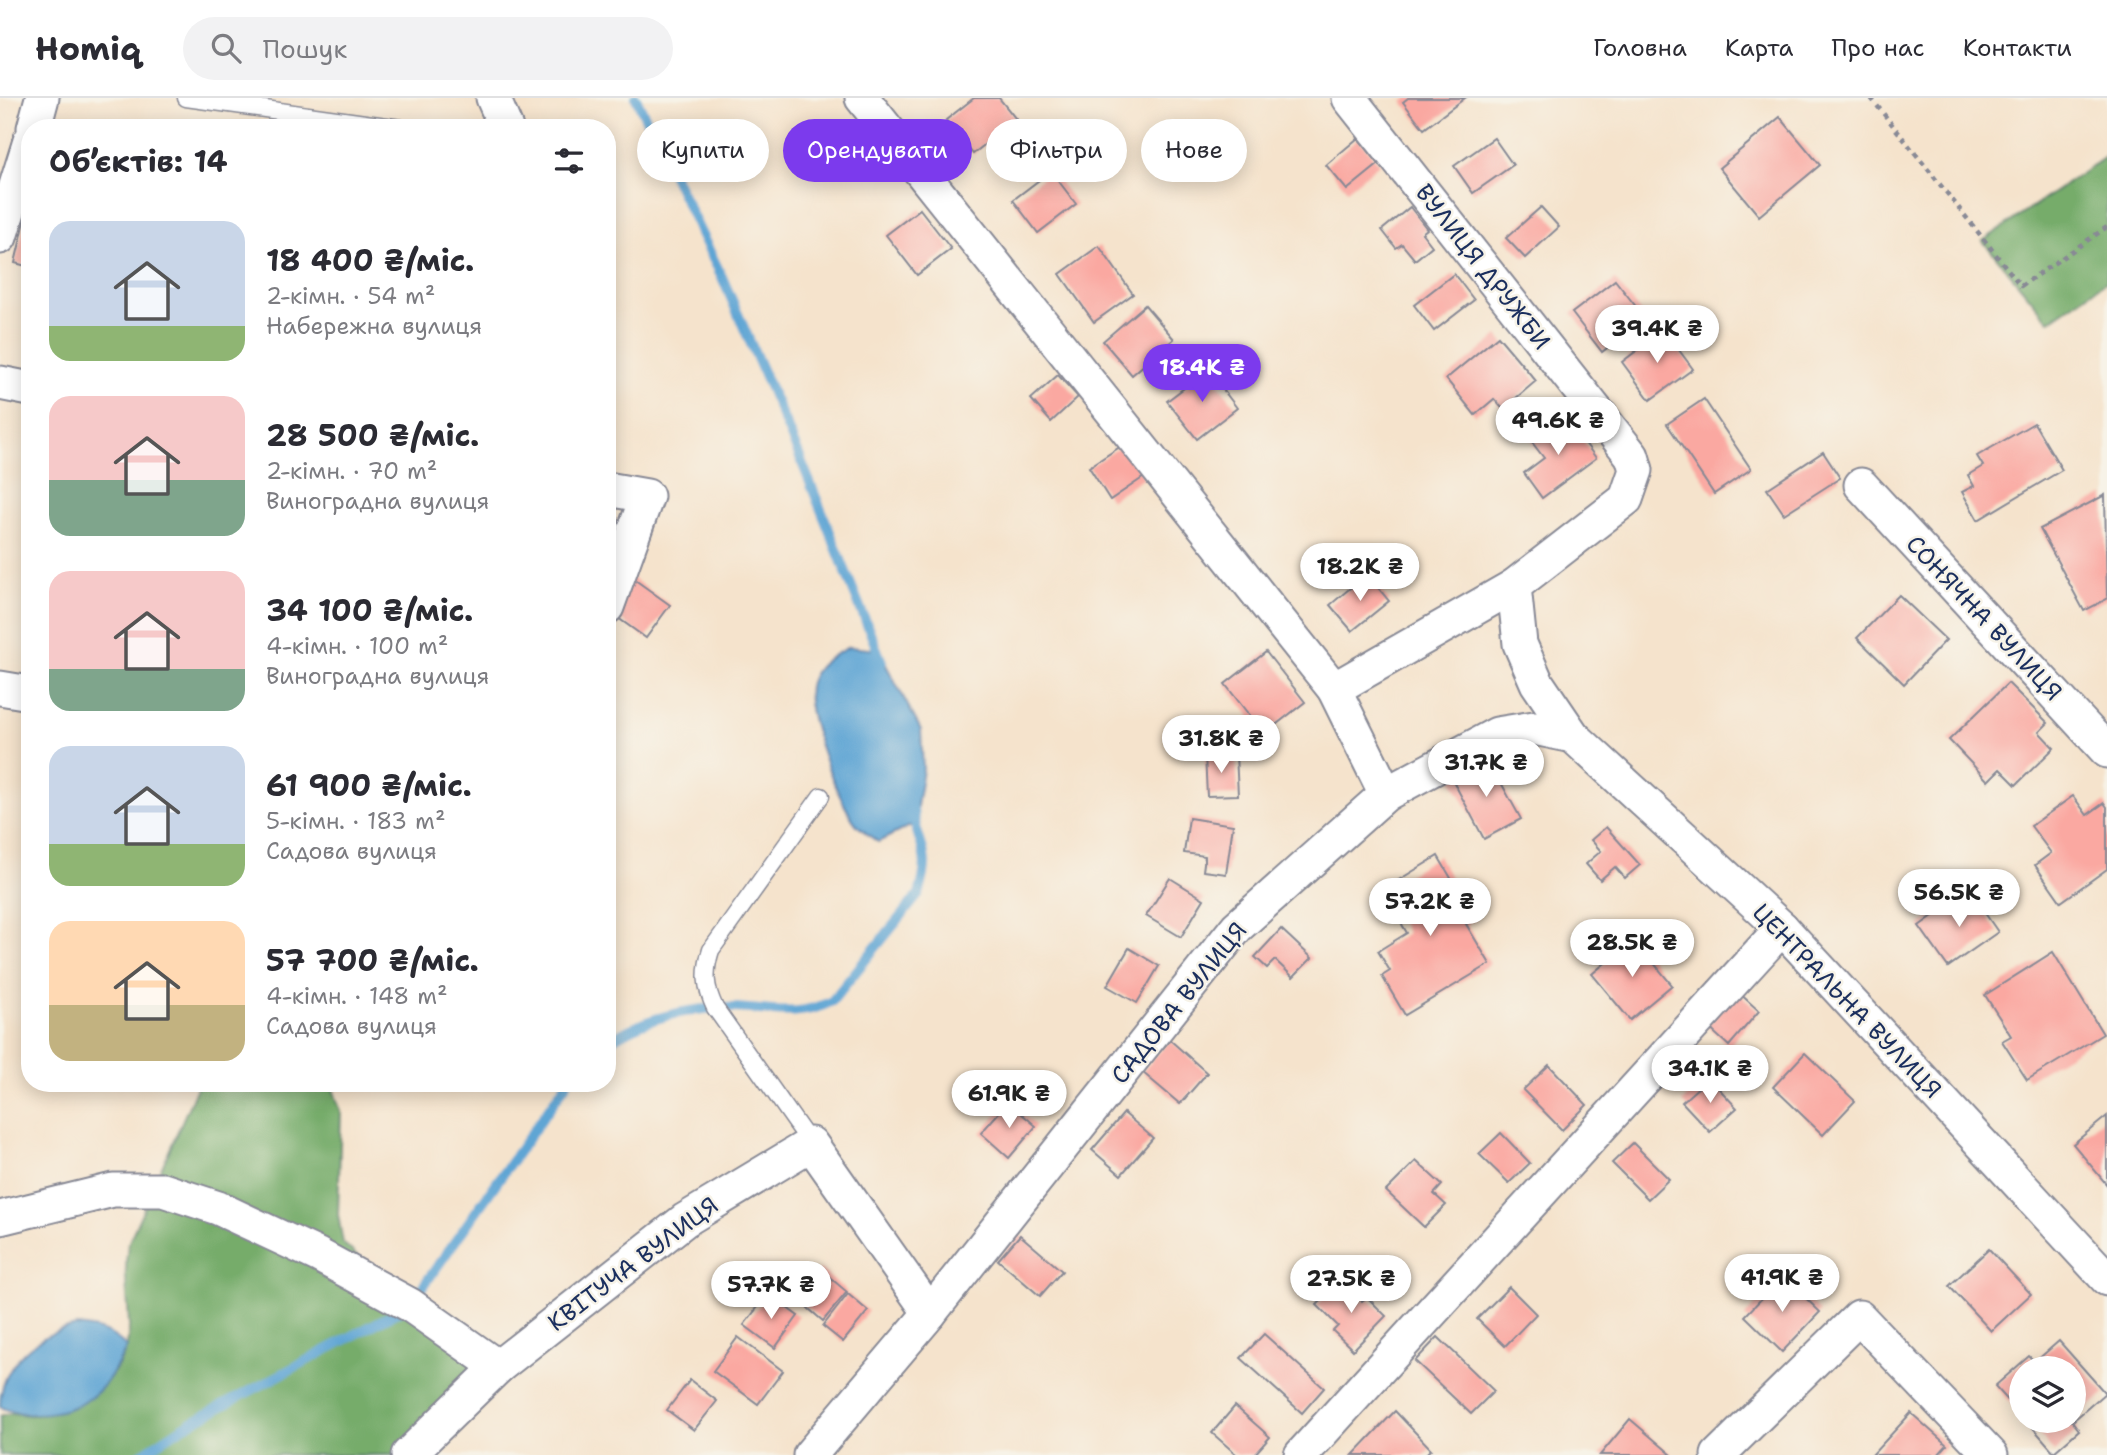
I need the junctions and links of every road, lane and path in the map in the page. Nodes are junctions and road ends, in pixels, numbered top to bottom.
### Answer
1 (42, 98) edge
2 (186, 98) edge
3 (493, 98) edge
4 (862, 98) edge
5 (1349, 98) edge
6 (1871, 98) edge
7 (36, 119) edge
8 (336, 119) edge
9 (502, 119) edge
10 (21, 170) edge
11 (2107, 227) edge
12 (0, 237) edge
13 (0, 383) edge
14 (21, 387) edge
15 (1861, 485) dead end
16 (616, 491) edge
17 (616, 582) edge
18 (1514, 586) junction
19 (0, 688) edge
20 (1334, 689) junction
21 (21, 692) edge
22 (1573, 736) junction
23 (2107, 751) edge
24 (1386, 794) junction
25 (821, 796) dead end
26 (1782, 928) junction
27 (811, 1144) junction
28 (0, 1218) edge
29 (2107, 1279) edge
30 (930, 1313) junction
31 (498, 1367) junction
32 (408, 1455) edge
33 (810, 1455) edge
34 (1301, 1455) edge
35 (1718, 1455) edge
36 (1991, 1455) edge

1 - 7 street
2 - 8 lane
3 - 9 street
4 - 20 street
5 - 18 street, ВУЛИЦЯ ДРУЖБИ
6 - 11 path
10 - 12 street
13 - 14 street
15 - 23 street, СОНЯЧНА ВУЛИЦЯ
16 - 17 street
18 - 20 street, ВУЛИЦЯ ДРУЖБИ
18 - 22 street
19 - 21 street
20 - 24 street
22 - 24 street, САДОВА ВУЛИЦЯ
22 - 26 street, ЦЕНТРАЛЬНА ВУЛИЦЯ
24 - 30 street, САДОВА ВУЛИЦЯ
25 - 27 lane
26 - 29 street, ЦЕНТРАЛЬНА ВУЛИЦЯ
26 - 34 street
27 - 30 street
27 - 31 street, КВІТУЧА ВУЛИЦЯ
28 - 31 street
30 - 33 street, САДОВА ВУЛИЦЯ
31 - 32 street, КВІТУЧА ВУЛИЦЯ
35 - 36 street

